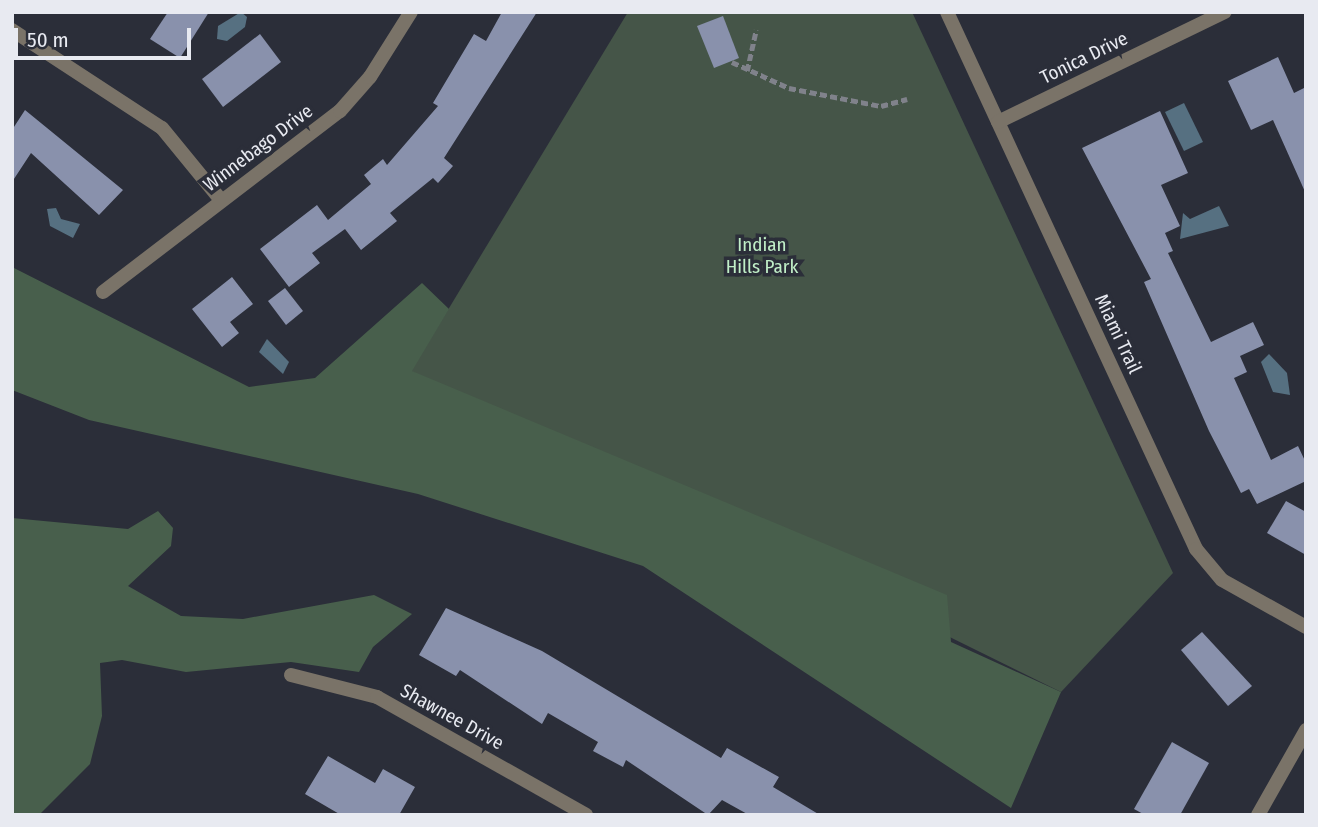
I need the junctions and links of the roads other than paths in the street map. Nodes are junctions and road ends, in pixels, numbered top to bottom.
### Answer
1 (411, 12) edge
2 (947, 12) edge
3 (1226, 12) edge
4 (12, 30) edge
5 (998, 122) junction
6 (221, 200) junction
7 (103, 292) dead end
8 (1306, 627) edge
9 (291, 675) dead end
10 (1306, 730) edge
11 (586, 815) edge
12 (1258, 815) edge

1 - 6 street, Winnebago Drive
2 - 5 street, Miami Trail
3 - 5 street, Tonica Drive
4 - 6 street
5 - 8 street, Miami Trail
6 - 7 street, Winnebago Drive
9 - 11 street, Shawnee Drive
10 - 12 street

